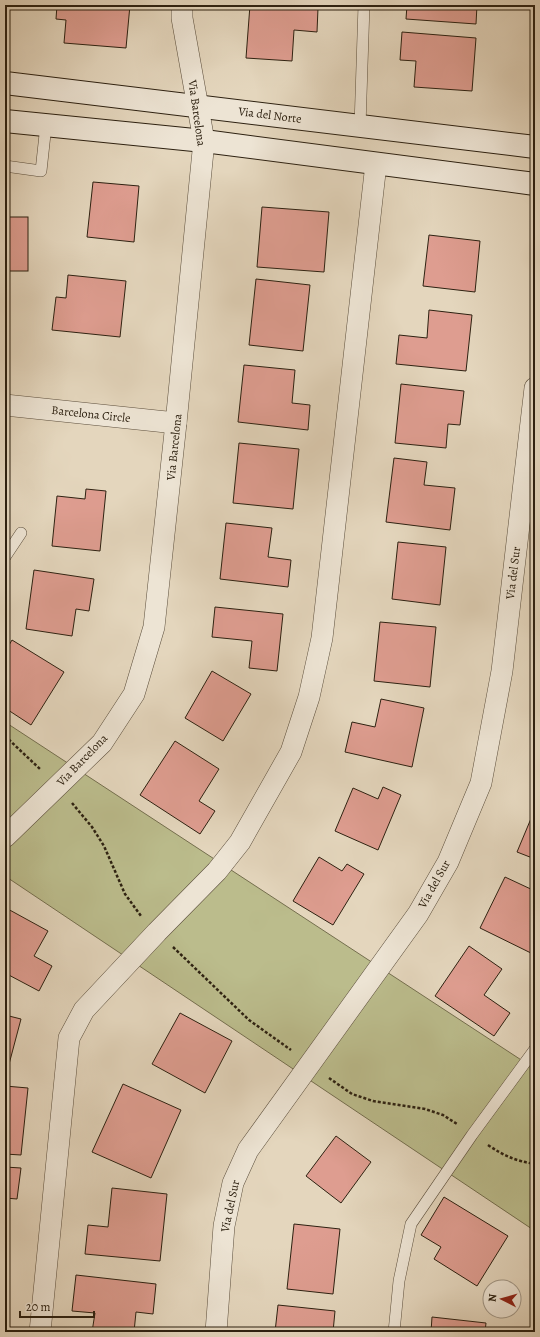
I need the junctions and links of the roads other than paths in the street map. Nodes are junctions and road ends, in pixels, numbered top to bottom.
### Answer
1 (182, 5) edge
2 (364, 5) edge
3 (5, 83) edge
4 (198, 106) junction
5 (5, 121) edge
6 (46, 125) junction
7 (360, 126) junction
8 (204, 141) junction
9 (535, 147) edge
10 (376, 164) junction
11 (5, 166) edge
12 (535, 184) edge
13 (535, 388) edge
14 (5, 405) edge
15 (176, 423) junction
16 (21, 533) dead end
17 (5, 557) edge
18 (5, 837) edge
19 (534, 1053) edge
20 (40, 1332) edge
21 (216, 1332) edge
22 (394, 1332) edge

1 - 4 street, Via Barcelona
2 - 7 lane
3 - 4 street, Via del Norte
4 - 7 street, Via del Norte
4 - 8 street, Via Barcelona
5 - 6 street
6 - 8 street
6 - 11 lane
7 - 9 street, Via del Norte
8 - 10 street
8 - 15 street, Via Barcelona
10 - 12 street
10 - 20 street
13 - 21 street, Via del Sur
14 - 15 street, Barcelona Circle
15 - 18 street, Via Barcelona
16 - 17 lane
19 - 22 lane

